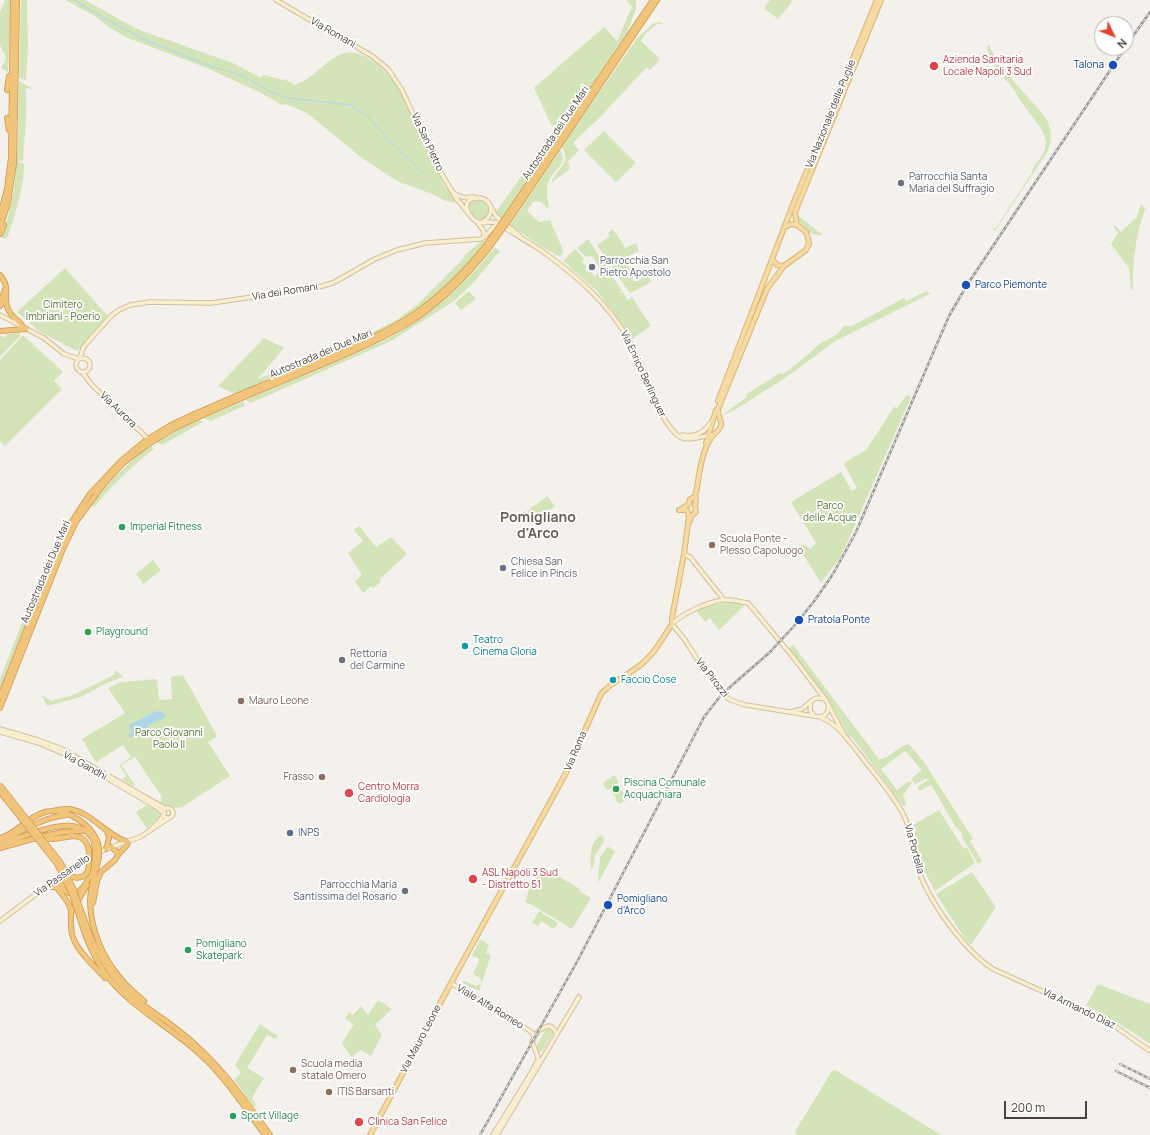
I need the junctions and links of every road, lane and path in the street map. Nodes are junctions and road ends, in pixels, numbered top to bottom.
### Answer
1 (13, 0) edge
2 (17, 0) edge
3 (276, 0) edge
4 (653, 0) edge
5 (658, 0) edge
6 (877, 0) edge
7 (881, 0) edge
8 (12, 61) junction
9 (388, 69) joint
10 (7, 90) dead end
11 (7, 118) dead end
12 (11, 149) junction
13 (453, 192) junction
14 (476, 198) junction
15 (7, 206) junction
16 (491, 207) junction
17 (468, 213) junction
18 (1, 214) edge
19 (509, 216) junction
20 (478, 222) junction
21 (499, 224) junction
22 (797, 225) junction
23 (785, 227) junction
24 (0, 228) edge
25 (0, 234) edge
26 (485, 237) junction
27 (522, 237) junction
28 (773, 260) junction
29 (784, 266) junction
30 (0, 275) edge
31 (0, 279) edge
32 (6, 299) junction
33 (0, 300) edge
34 (0, 306) edge
35 (0, 315) edge
36 (22, 327) junction
37 (0, 331) edge
38 (85, 346) junction
39 (64, 354) junction
40 (86, 358) junction
41 (79, 359) junction
42 (76, 364) junction
43 (87, 370) junction
44 (82, 372) junction
45 (91, 382) junction
46 (713, 420) junction
47 (718, 430) junction
48 (675, 432) junction
49 (708, 435) junction
50 (146, 437) dead end
51 (699, 437) junction
52 (706, 442) junction
53 (705, 450) junction
54 (695, 497) junction
55 (688, 525) junction
56 (684, 554) junction
57 (724, 600) junction
58 (672, 624) junction
59 (0, 697) edge
60 (825, 699) junction
61 (811, 702) junction
62 (828, 705) junction
63 (0, 708) edge
64 (791, 712) junction
65 (814, 716) junction
66 (820, 717) junction
67 (0, 730) edge
68 (844, 735) junction
69 (0, 785) edge
70 (0, 792) edge
71 (166, 809) junction
72 (52, 811) junction
73 (164, 814) junction
74 (72, 815) junction
75 (168, 818) junction
76 (25, 823) junction
77 (106, 829) junction
78 (150, 830) junction
79 (84, 831) junction
80 (0, 838) edge
81 (32, 839) junction
82 (95, 841) junction
83 (128, 842) junction
84 (0, 843) edge
85 (111, 847) junction
86 (0, 848) edge
87 (106, 849) junction
88 (118, 855) junction
89 (97, 858) junction
90 (68, 871) junction
91 (56, 880) junction
92 (88, 881) junction
93 (47, 886) junction
94 (60, 888) junction
95 (71, 915) junction
96 (92, 919) junction
97 (0, 921) edge
98 (88, 936) junction
99 (451, 983) junction
100 (1025, 984) joint
101 (130, 996) junction
102 (579, 997) dead end
103 (562, 1025) junction
104 (552, 1027) junction
105 (530, 1031) junction
106 (538, 1031) junction
107 (556, 1035) junction
108 (534, 1038) junction
109 (1150, 1051) edge
110 (536, 1053) junction
111 (543, 1056) junction
112 (265, 1135) edge
113 (270, 1135) edge
114 (370, 1135) edge
115 (493, 1135) edge
116 (497, 1135) edge

1 - 8 highway
2 - 15 highway
3 - 9 main road, Via Romani
4 - 19 highway, Autostrada dei Due Mari
5 - 19 highway, Autostrada dei Due Mari
6 - 23 main road, Via Nazionale delle Puglie
7 - 22 main road, Via Nazionale delle Puglie
8 - 10 highway
8 - 12 highway
9 - 13 main road, Via San Pietro
11 - 12 highway
12 - 18 highway
13 - 14 main road
13 - 17 main road, Via San Pietro
14 - 16 main road
14 - 17 main road
15 - 24 highway
15 - 25 highway
16 - 20 main road
16 - 27 main road, Via Enrico Berlinguer
17 - 20 main road
19 - 59 highway, Autostrada dei Due Mari, bridge
19 - 63 highway, Autostrada dei Due Mari, bridge
20 - 21 main road
20 - 26 main road
21 - 26 main road
21 - 27 main road, Via Enrico Berlinguer
22 - 23 main road
22 - 29 main road
23 - 28 main road, Via Nazionale delle Puglie
26 - 38 main road, Via dei Romani
27 - 48 main road, Via Enrico Berlinguer
28 - 29 main road
28 - 46 main road, Via Nazionale delle Puglie
29 - 47 main road
30 - 32 highway
31 - 33 highway
32 - 34 highway
32 - 36 highway
35 - 36 main road
36 - 37 highway
36 - 39 main road
38 - 40 main road
38 - 41 main road
39 - 41 main road
39 - 42 main road
40 - 41 main road
40 - 43 main road
41 - 42 main road
42 - 44 main road
43 - 44 main road
43 - 45 main road, Via Aurora
44 - 45 main road, Via Aurora
45 - 50 main road, Via Aurora
46 - 47 main road
46 - 48 main road
46 - 49 main road, Via Nazionale delle Puglie
47 - 49 main road
47 - 53 main road
48 - 51 main road
49 - 51 main road
49 - 52 main road, Via Nazionale delle Puglie
51 - 52 main road
52 - 53 main road, Via Nazionale delle Puglie
53 - 54 main road
54 - 55 main road
54 - 55 main road
55 - 56 main road, Via Roma
56 - 57 main road
56 - 58 main road, Via Roma
57 - 58 main road
57 - 60 main road, Via Portella
58 - 64 main road, Via Pirozzi
58 - 99 main road, Via Roma
60 - 61 main road
60 - 62 main road, Via Portella
61 - 64 main road
61 - 65 main road
62 - 66 main road
62 - 68 main road, Via Portella
64 - 65 main road, Via Portella
65 - 66 main road, Via Portella
66 - 68 main road, Via Portella
67 - 71 main road, Via Gandhi
67 - 73 main road, Via Gandhi
68 - 100 main road, Via Portella
69 - 90 highway, bridge
70 - 76 highway, bridge
71 - 73 main road, Via Passariello
71 - 75 main road
72 - 74 highway
72 - 76 highway
72 - 77 highway
73 - 75 main road
73 - 78 main road, Via Passariello
74 - 82 highway
74 - 84 highway
75 - 78 main road, Via Passariello
76 - 80 highway
76 - 98 highway, bridge
77 - 83 highway
77 - 87 highway
78 - 83 main road, Via Passariello
79 - 81 highway
79 - 82 highway
79 - 84 highway
81 - 86 highway
81 - 90 highway, bridge
82 - 89 highway, bridge
83 - 85 main road, Via Passariello
83 - 88 highway
85 - 87 main road, Via Passariello
85 - 88 highway
87 - 90 main road, Via Passariello
88 - 96 highway
89 - 92 highway
89 - 96 highway
90 - 91 main road, Via Passariello
90 - 94 highway
90 - 98 highway, bridge
91 - 93 main road, Via Passariello
91 - 94 highway
92 - 94 highway
92 - 95 highway
93 - 94 highway
93 - 97 main road, Via Passariello
94 - 95 highway
95 - 101 highway
96 - 101 highway
98 - 101 highway
99 - 105 main road, Viale Alfa Romeo
99 - 114 main road, Via Mauro Leone
100 - 109 main road, Via Armando Diaz
101 - 112 highway
101 - 113 highway
102 - 103 main road
103 - 104 main road
103 - 107 main road
104 - 106 main road
104 - 107 main road
105 - 106 main road
105 - 108 main road
106 - 108 main road
107 - 111 main road
108 - 110 main road
110 - 111 main road
110 - 115 main road
111 - 116 main road

